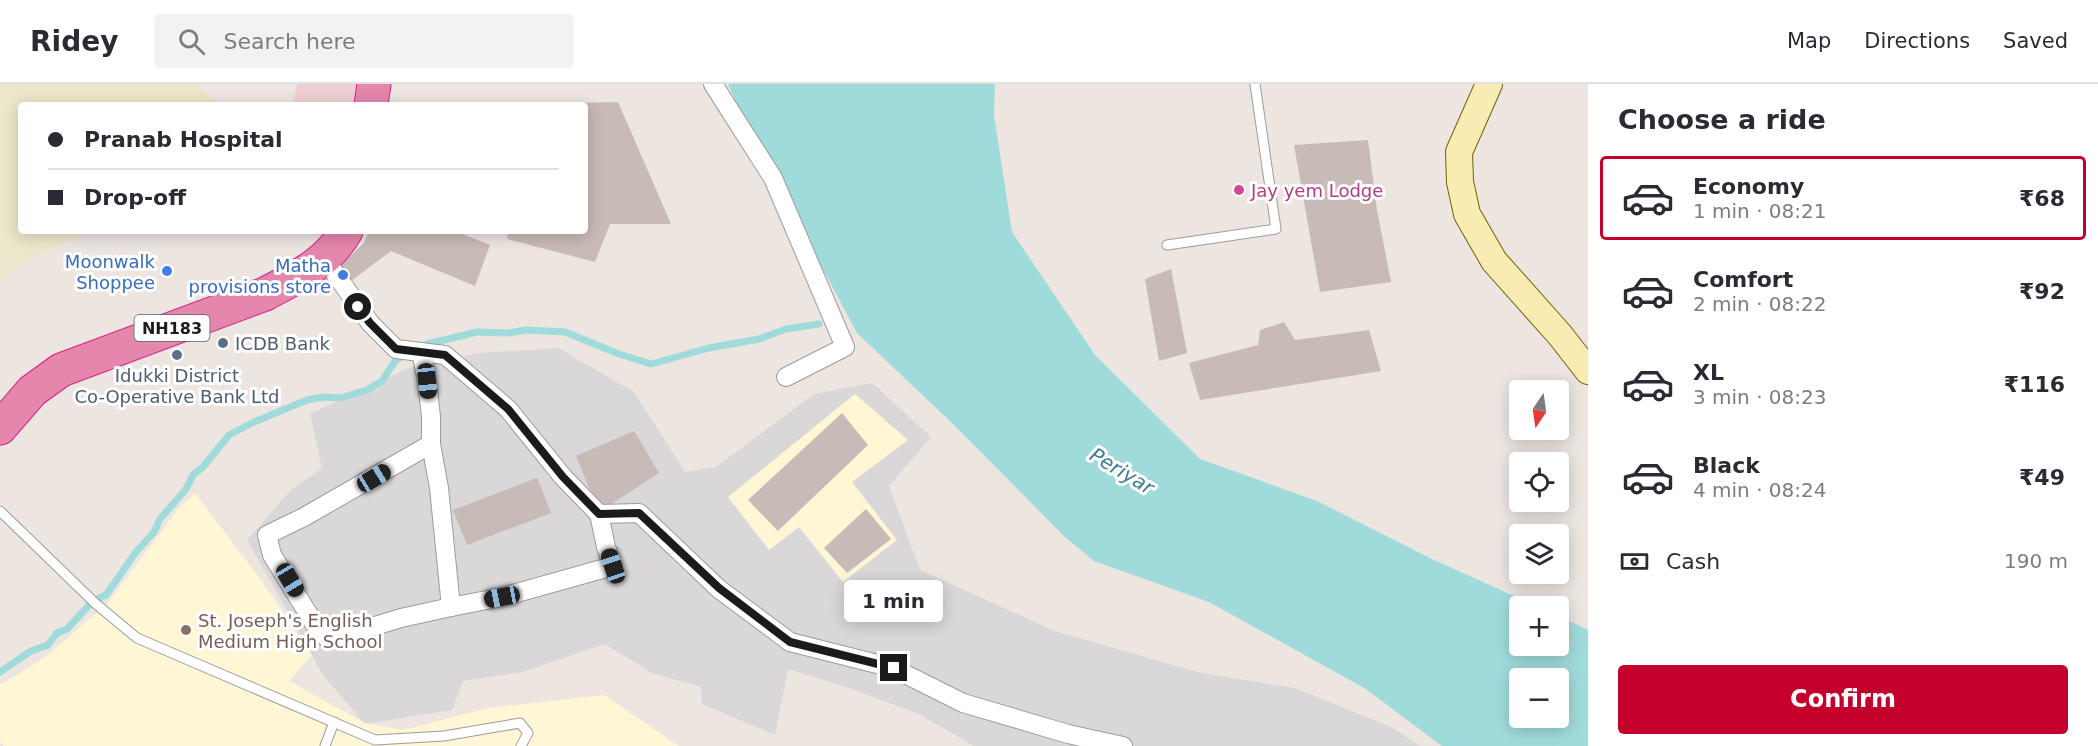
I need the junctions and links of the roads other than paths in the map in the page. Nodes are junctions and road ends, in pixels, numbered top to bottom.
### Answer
1 (374, 84) edge
2 (713, 84) edge
3 (1255, 84) edge
4 (1489, 84) edge
5 (371, 102) edge
6 (344, 234) edge
7 (1167, 245) dead end
8 (325, 259) junction
9 (421, 352) junction
10 (1588, 371) edge
11 (786, 377) dead end
12 (0, 428) edge
13 (431, 444) junction
14 (0, 511) edge
15 (599, 514) junction
16 (451, 607) junction
17 (334, 722) junction
18 (325, 746) edge
19 (521, 746) edge
20 (1123, 746) edge

1 - 5 highway
2 - 11 street
3 - 7 lane
4 - 10 street
6 - 8 highway, NH183
8 - 9 street
8 - 12 highway, NH183
9 - 13 street
9 - 15 street
13 - 16 street
13 - 16 street
14 - 17 lane
15 - 16 street
15 - 20 street
17 - 18 lane
17 - 19 lane

